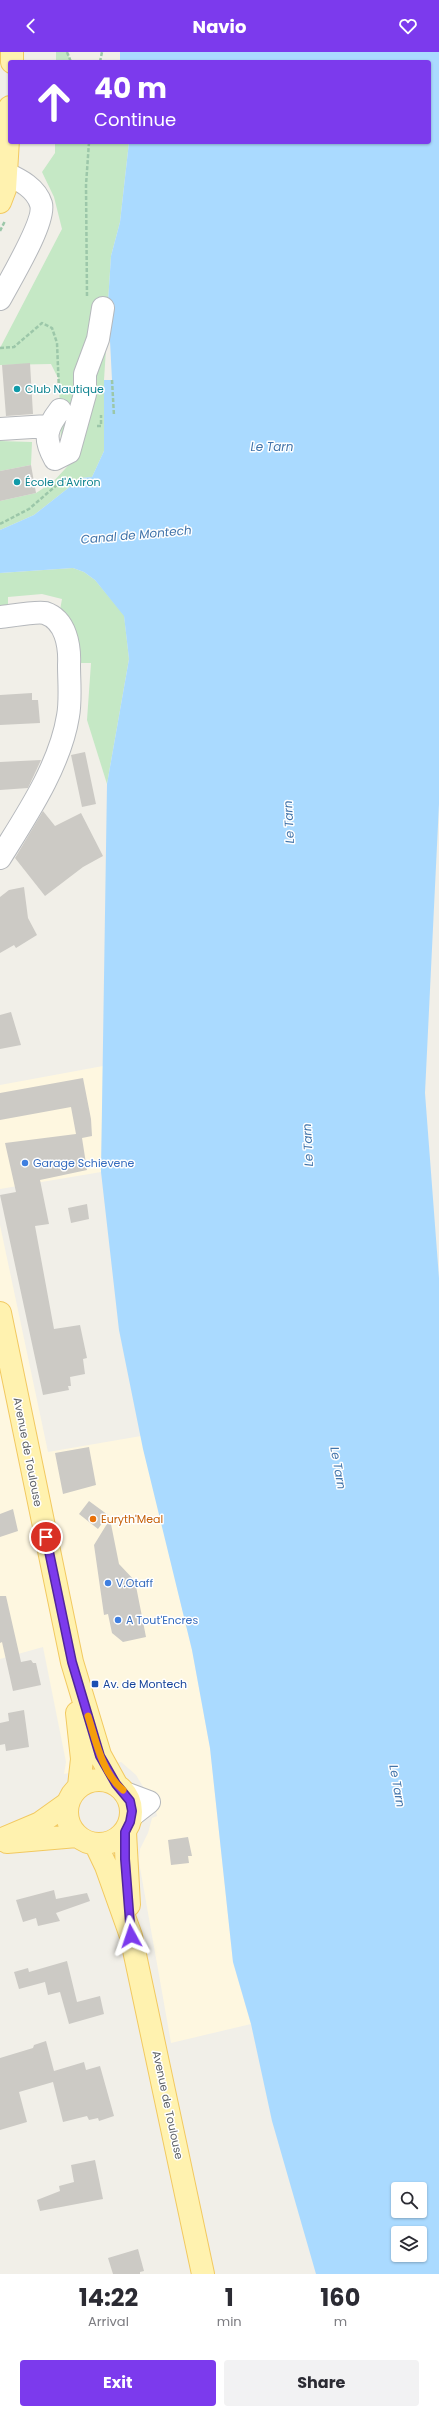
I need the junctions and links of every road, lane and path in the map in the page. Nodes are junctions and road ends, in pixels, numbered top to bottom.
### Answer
1 (8, 144) edge
2 (89, 144) edge
3 (7, 174) junction
4 (0, 202) edge
5 (0, 299) edge
6 (95, 306) joint
7 (0, 348) edge
8 (112, 380) dead end
9 (114, 416) dead end
10 (54, 418) junction
11 (0, 429) edge
12 (0, 618) edge
13 (0, 858) edge
14 (0, 1313) edge
15 (72, 1662) junction
16 (120, 1789) junction
17 (74, 1794) junction
18 (128, 1824) junction
19 (0, 1840) edge
20 (86, 1840) junction
21 (0, 1843) edge
22 (131, 1936) junction
23 (203, 2274) edge

1 - 3 main road
2 - 6 path
3 - 4 main road
3 - 5 street
6 - 10 street
7 - 10 path
8 - 9 path
10 - 11 street
12 - 13 street
14 - 15 main road, Avenue de Toulouse
15 - 16 main road, Avenue de Toulouse
15 - 17 main road, Avenue de Toulouse
16 - 17 main road
16 - 18 main road
17 - 19 main road
17 - 20 main road
18 - 20 main road
18 - 22 main road, Avenue de Toulouse
20 - 21 main road
20 - 22 main road, Avenue de Toulouse
22 - 23 main road, Avenue de Toulouse

